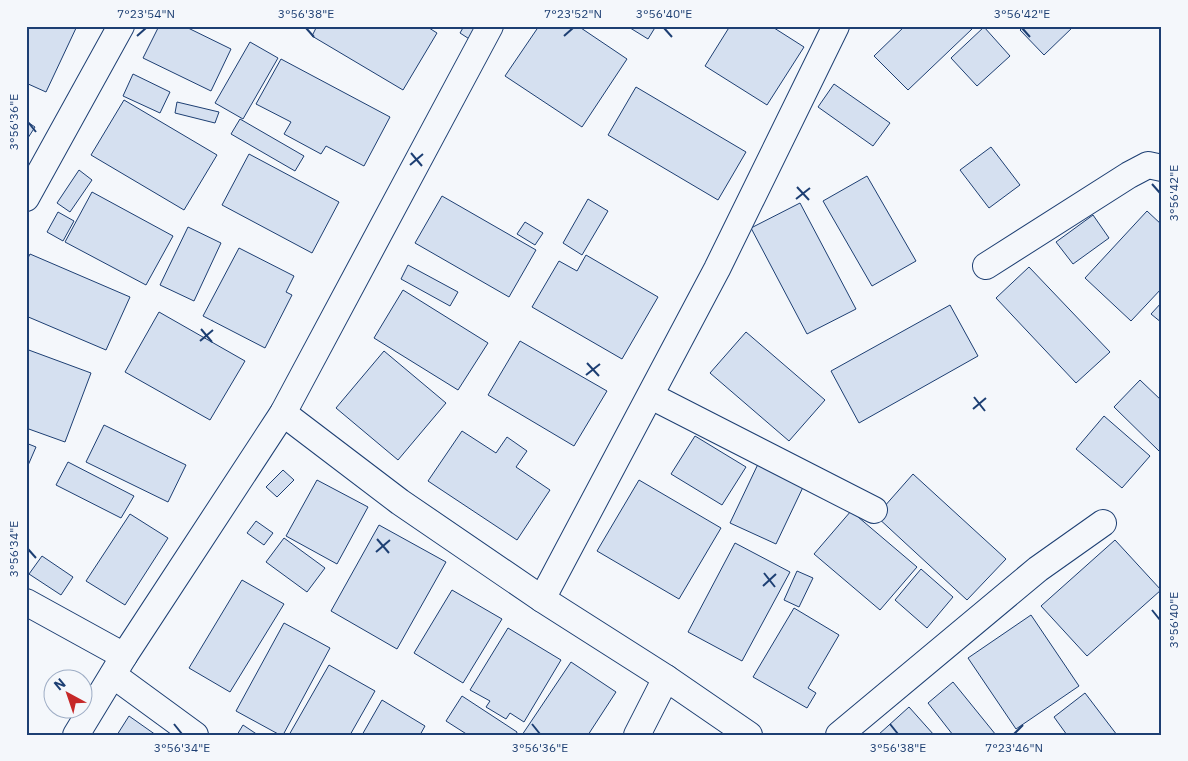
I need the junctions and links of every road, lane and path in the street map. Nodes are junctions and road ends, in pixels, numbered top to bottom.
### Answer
1 (121, 26) edge
2 (490, 26) edge
3 (836, 26) edge
4 (1162, 168) edge
5 (26, 198) edge
6 (986, 266) dead end
7 (651, 396) junction
8 (282, 414) junction
9 (874, 510) dead end
10 (1104, 523) dead end
11 (542, 599) junction
12 (26, 602) edge
13 (118, 665) junction
14 (666, 678) junction
15 (76, 735) edge
16 (195, 735) edge
17 (637, 735) edge
18 (749, 735) edge
19 (839, 735) edge

1 - 5 street
2 - 8 street
3 - 7 street
4 - 6 street
7 - 9 street
7 - 11 street
8 - 11 street
8 - 13 street
10 - 19 street
11 - 14 street
12 - 13 street
13 - 15 street
13 - 16 street
14 - 17 street
14 - 18 street

